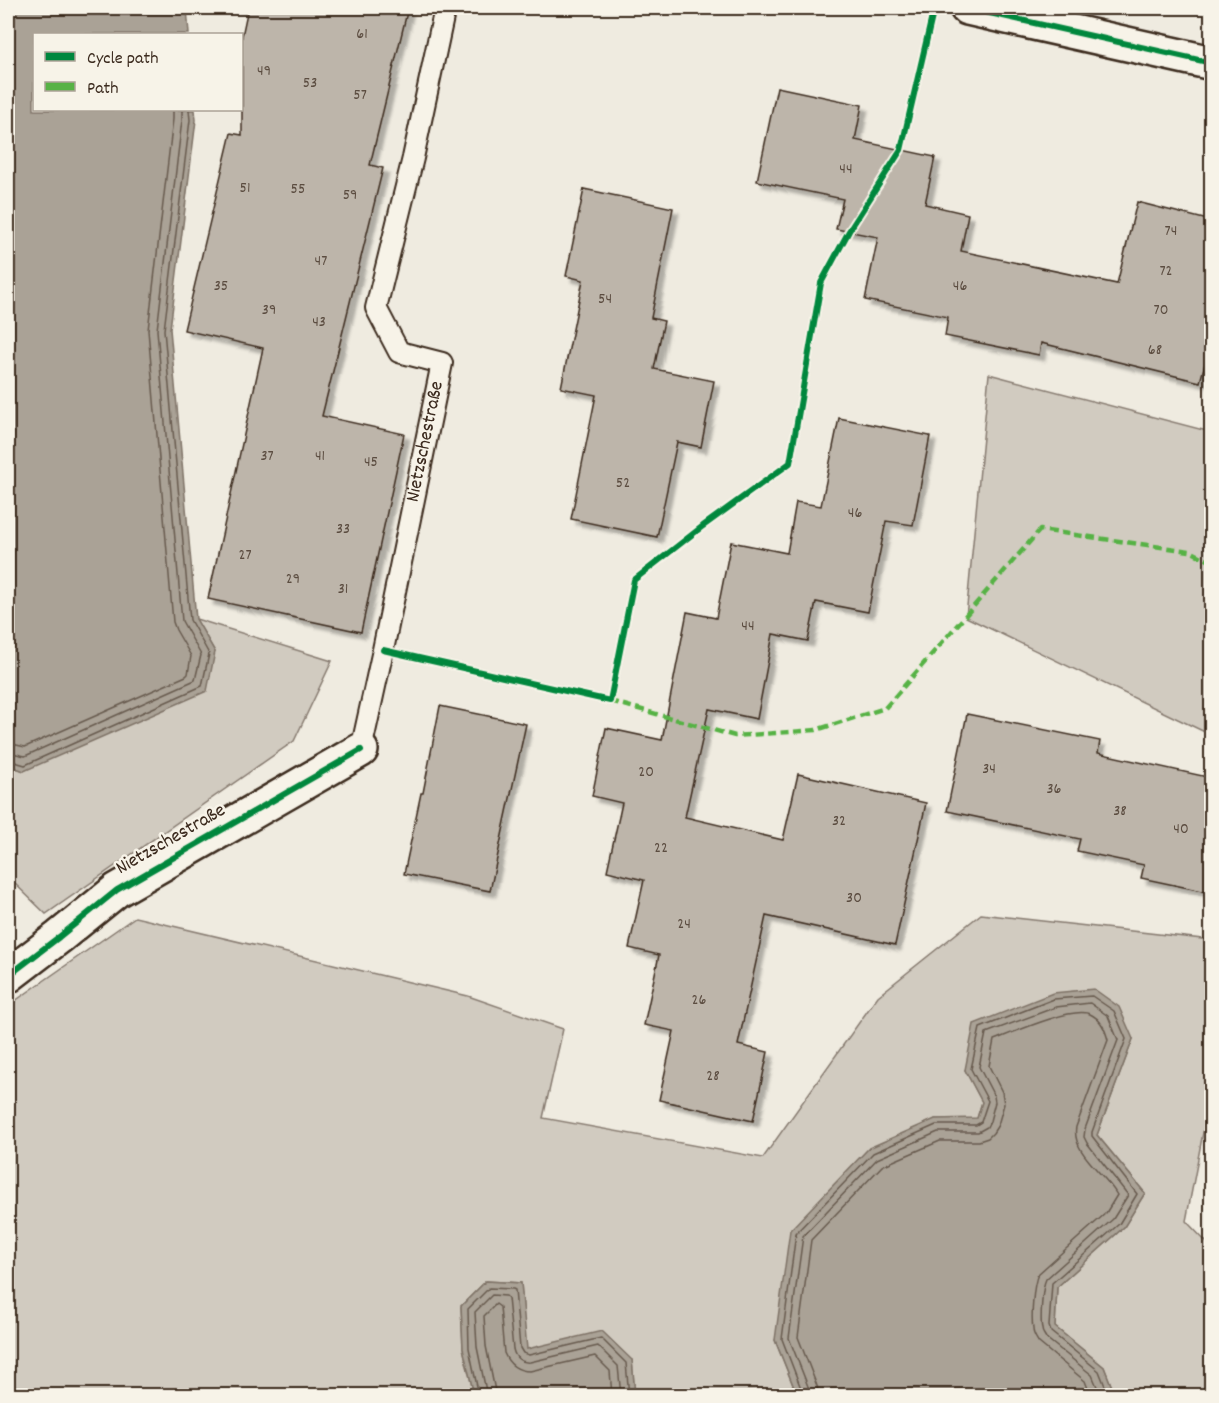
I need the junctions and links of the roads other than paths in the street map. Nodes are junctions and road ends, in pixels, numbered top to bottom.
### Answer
1 (445, 8) edge
2 (967, 8) edge
3 (1212, 63) edge
4 (361, 750) joint
5 (8, 976) edge

1 - 4 lane, Nietzschestraße
2 - 3 street
4 - 5 street, Nietzschestraße

